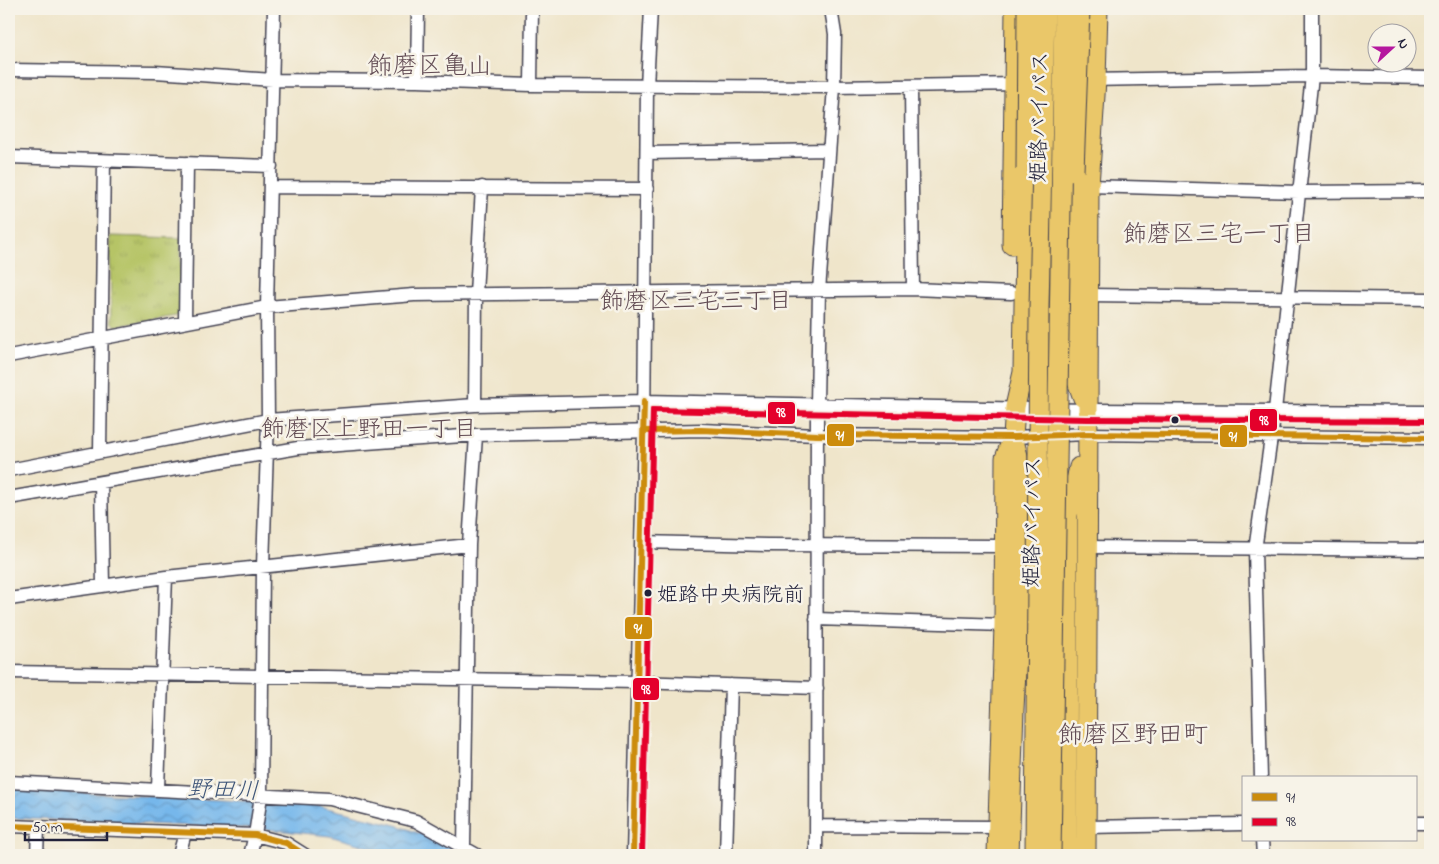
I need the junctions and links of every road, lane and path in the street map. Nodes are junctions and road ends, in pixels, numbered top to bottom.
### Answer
1 (274, 9) edge
2 (418, 9) edge
3 (532, 9) edge
4 (651, 9) edge
5 (831, 9) edge
6 (1015, 9) edge
7 (1027, 9) edge
8 (1045, 9) edge
9 (1064, 9) edge
10 (1080, 9) edge
11 (1098, 9) edge
12 (1312, 9) edge
13 (9, 70) edge
14 (1312, 76) junction
15 (1430, 78) edge
16 (273, 80) junction
17 (418, 80) junction
18 (1096, 80) junction
19 (531, 84) junction
20 (1014, 84) junction
21 (648, 86) junction
22 (911, 86) junction
23 (834, 87) junction
24 (828, 150) junction
25 (647, 153) junction
26 (9, 157) edge
27 (104, 161) junction
28 (187, 164) junction
29 (271, 166) junction
30 (1090, 186) junction
31 (270, 187) junction
32 (482, 187) junction
33 (647, 189) junction
34 (1430, 191) edge
35 (1299, 192) junction
36 (913, 289) junction
37 (646, 291) junction
38 (819, 291) junction
39 (1011, 293) junction
40 (476, 294) junction
41 (1088, 295) junction
42 (1287, 297) junction
43 (1430, 299) edge
44 (267, 307) junction
45 (185, 322) junction
46 (102, 337) junction
47 (9, 356) edge
48 (644, 401) junction
49 (817, 404) junction
50 (475, 405) junction
51 (1015, 407) junction
52 (1087, 410) junction
53 (1274, 410) junction
54 (1430, 412) edge
55 (268, 420) junction
56 (644, 431) junction
57 (476, 434) junction
58 (1087, 434) junction
59 (817, 435) junction
60 (1271, 436) junction
61 (1013, 437) junction
62 (1430, 438) edge
63 (100, 451) junction
64 (267, 454) junction
65 (9, 470) edge
66 (101, 482) junction
67 (9, 498) edge
68 (641, 542) junction
69 (469, 545) junction
70 (815, 546) junction
71 (1005, 546) junction
72 (1087, 547) junction
73 (1255, 550) junction
74 (1430, 550) edge
75 (263, 566) junction
76 (166, 577) junction
77 (103, 585) junction
78 (9, 599) edge
79 (816, 619) junction
80 (1004, 625) junction
81 (9, 672) edge
82 (162, 676) junction
83 (263, 676) junction
84 (465, 680) junction
85 (638, 682) junction
86 (731, 686) junction
87 (817, 688) junction
88 (1261, 776) edge
89 (9, 782) edge
90 (158, 788) junction
91 (260, 796) junction
92 (1416, 823) edge
93 (1430, 823) edge
94 (1242, 824) edge
95 (9, 826) edge
96 (816, 826) junction
97 (997, 827) junction
98 (1087, 827) junction
99 (38, 828) junction
100 (185, 833) junction
101 (255, 836) junction
102 (1262, 842) edge
103 (464, 847) junction
104 (37, 855) edge
105 (179, 855) edge
106 (250, 855) edge
107 (306, 855) edge
108 (477, 855) edge
109 (633, 855) edge
110 (726, 855) edge
111 (816, 855) edge
112 (997, 855) edge
113 (1009, 855) edge
114 (1035, 855) edge
115 (1051, 855) edge
116 (1067, 855) edge
117 (1086, 855) edge
118 (1263, 855) edge

1 - 16 street
2 - 17 street
3 - 19 street
4 - 21 street
5 - 23 street
6 - 20 highway
7 - 51 highway, bridge
8 - 114 highway, 姫路バイパス, bridge
9 - 115 highway, 姫路バイパス, bridge
10 - 52 highway, bridge
11 - 18 highway
12 - 14 street
13 - 16 street
14 - 15 street
14 - 18 street
14 - 35 street
16 - 17 street
16 - 29 street
17 - 19 street
18 - 20 street
18 - 30 highway
19 - 21 street
20 - 22 street
20 - 39 highway
21 - 23 street
21 - 25 street
22 - 23 street
22 - 36 street
23 - 24 street
24 - 25 street
24 - 38 street
25 - 33 street
26 - 27 street
27 - 28 street
27 - 46 street
28 - 29 street
28 - 45 street
29 - 31 street
30 - 35 street
30 - 41 highway
31 - 32 street
31 - 44 street
32 - 33 street
32 - 40 street
33 - 37 street
34 - 35 street
35 - 42 street
36 - 38 street
36 - 39 street
37 - 38 street
37 - 40 street
37 - 48 street
38 - 49 street
39 - 51 highway
40 - 44 street
40 - 50 street
41 - 42 street
41 - 52 highway
42 - 43 street
42 - 53 street
44 - 45 street
44 - 55 street
45 - 46 street
46 - 47 street
46 - 63 street
48 - 49 street
48 - 50 street
48 - 56 street
49 - 51 street
49 - 59 street
50 - 55 street
51 - 52 street
51 - 61 highway
52 - 53 street
52 - 58 highway
53 - 54 street
53 - 60 street
55 - 63 street
55 - 64 street
56 - 57 street
56 - 59 street
56 - 68 street
57 - 64 street
57 - 69 street
58 - 60 street
58 - 61 street
58 - 72 highway
58 - 116 highway
59 - 61 street
59 - 70 street
60 - 62 street
60 - 73 street
61 - 71 highway
61 - 113 highway
63 - 65 street
64 - 66 street
64 - 75 street
66 - 67 street
66 - 77 street
68 - 70 street
68 - 85 street
69 - 75 street
69 - 84 street
70 - 71 street
70 - 79 street
71 - 80 highway
72 - 73 street
72 - 98 highway
73 - 74 street
73 - 88 street
75 - 76 street
75 - 83 street
76 - 77 street
76 - 82 street
77 - 78 street
79 - 80 street
79 - 87 street
80 - 97 highway
81 - 82 street
82 - 83 street
82 - 90 street
83 - 84 street
83 - 91 street
84 - 85 street
84 - 103 street
85 - 86 street
85 - 109 street
86 - 87 street
86 - 110 street
87 - 96 street
89 - 90 street
90 - 91 street
91 - 101 street
91 - 103 street
92 - 93 street
94 - 98 street
95 - 99 street
96 - 97 street
96 - 111 street
97 - 112 highway
98 - 117 highway
99 - 100 street
99 - 104 street
100 - 101 street
100 - 105 street
101 - 106 street
101 - 107 street
102 - 118 street
103 - 108 street

